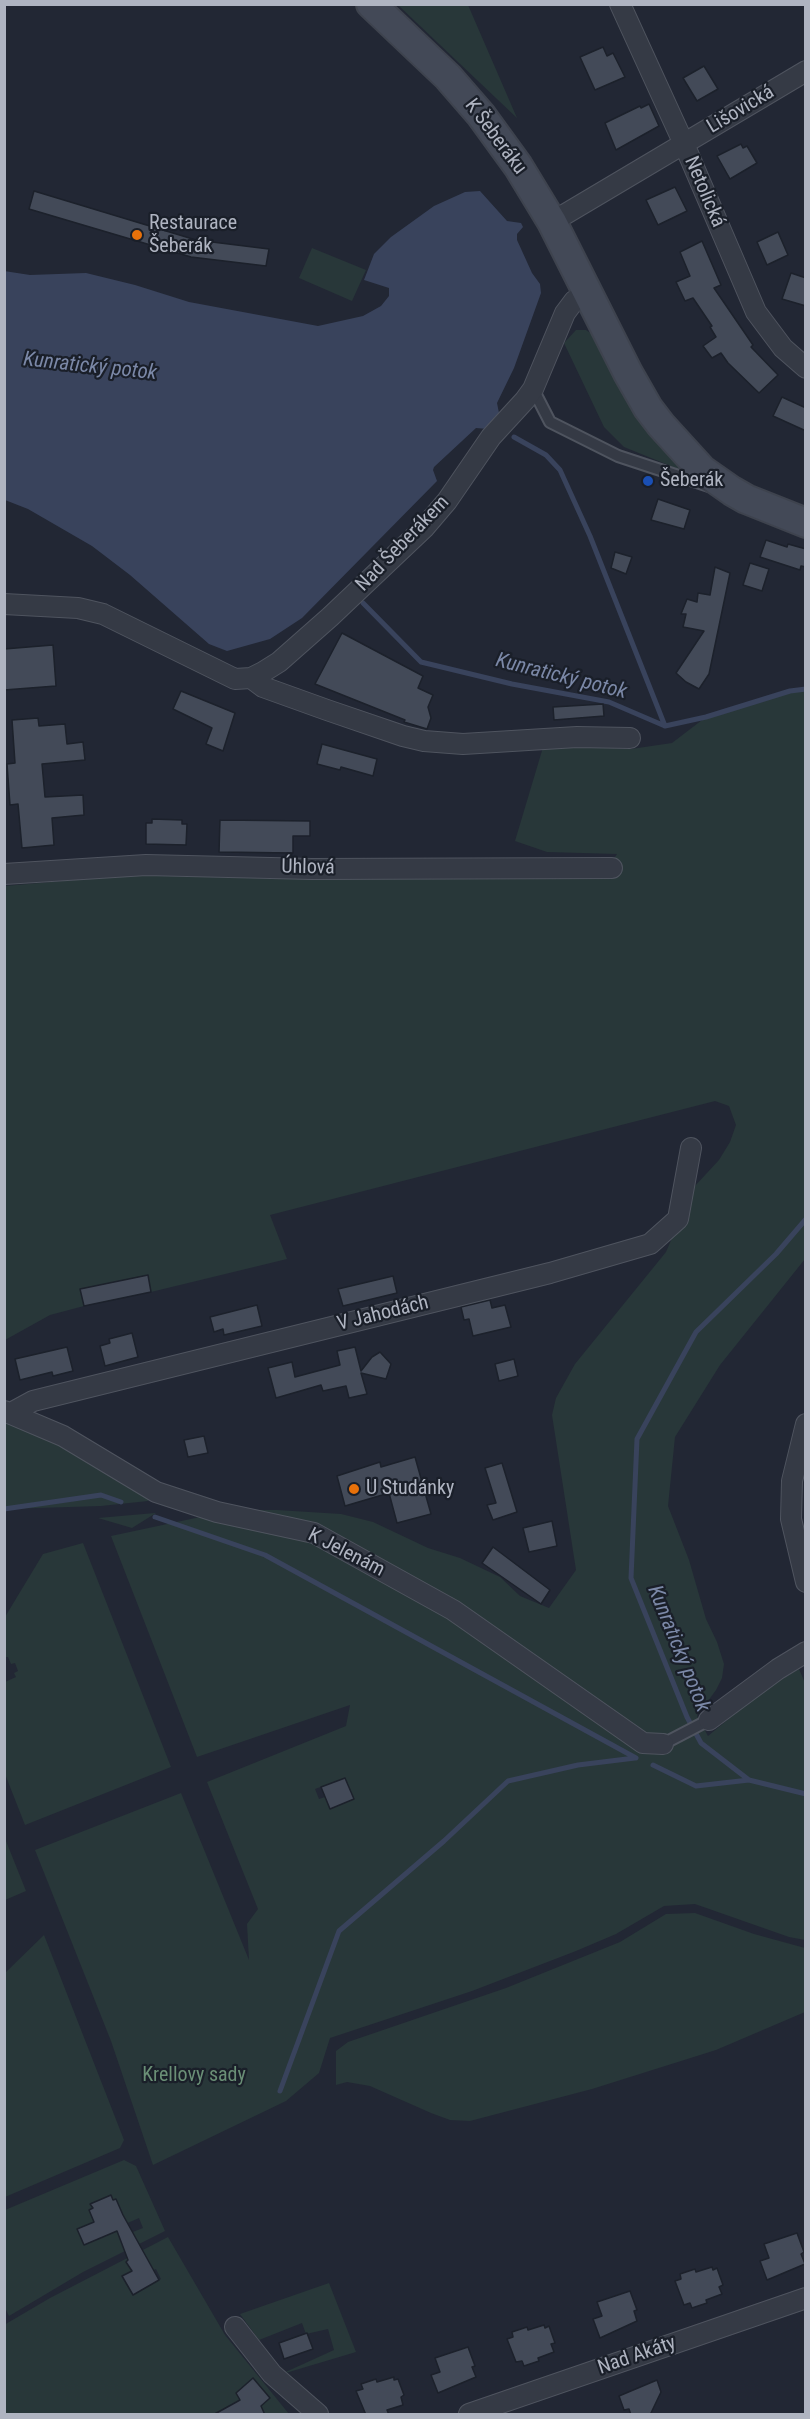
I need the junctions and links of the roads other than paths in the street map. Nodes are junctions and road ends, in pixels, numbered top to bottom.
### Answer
1 (371, 4) edge
2 (620, 4) edge
3 (806, 71) edge
4 (684, 144) junction
5 (552, 222) junction
6 (588, 292) junction
7 (806, 368) edge
8 (533, 389) junction
9 (732, 491) junction
10 (806, 523) edge
11 (4, 604) edge
12 (251, 678) junction
13 (630, 738) dead end
14 (612, 868) dead end
15 (4, 874) edge
16 (692, 1148) dead end
17 (8, 1412) edge
18 (806, 1424) edge
19 (805, 1582) edge
20 (806, 1653) edge
21 (709, 1720) joint
22 (663, 1744) joint
23 (806, 2298) edge
24 (235, 2327) dead end
25 (318, 2415) edge
26 (469, 2415) edge

1 - 5 street, K Šeberáku
2 - 4 street, Netolická
3 - 4 street, Lišovická
4 - 5 street, Lišovická
4 - 7 street, Netolická
5 - 6 street, K Šeberáku
6 - 8 street
6 - 9 street, K Šeberáku
8 - 9 lane
8 - 12 street, Nad Šeberákem
9 - 10 street, K Šeberáku
11 - 12 street
12 - 13 street
14 - 15 street, Úhlová
16 - 17 street, V Jahodách
17 - 22 street, K Jelenám
18 - 19 street
20 - 21 street
21 - 22 lane
23 - 26 street, Nad Akáty
24 - 25 street

